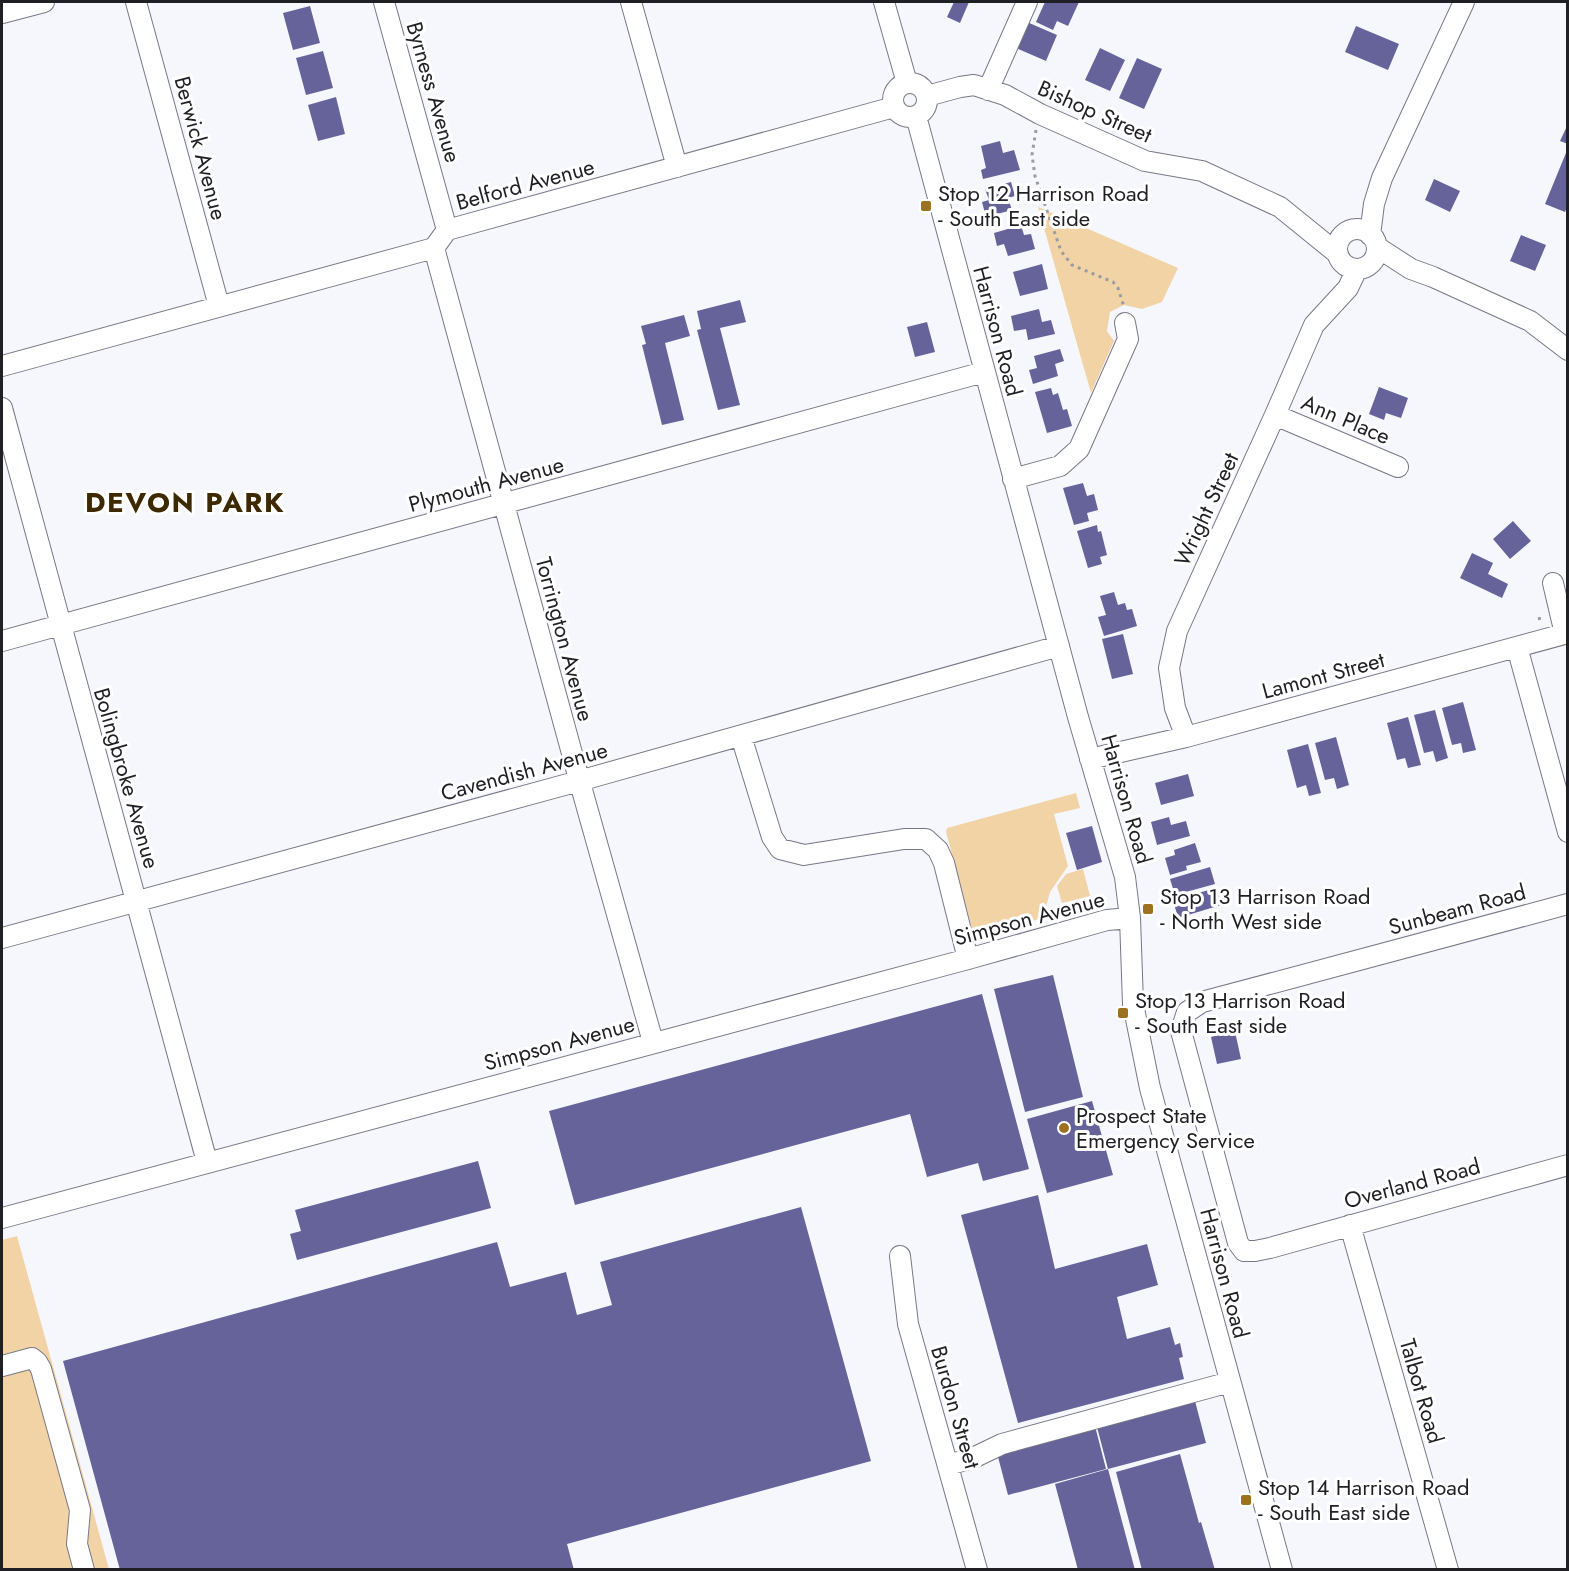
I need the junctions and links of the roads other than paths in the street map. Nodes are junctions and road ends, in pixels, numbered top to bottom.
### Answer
1 (44, 2) edge
2 (136, 2) edge
3 (384, 2) edge
4 (631, 2) edge
5 (884, 2) edge
6 (1027, 2) edge
7 (1464, 2) edge
8 (2, 13) edge
9 (907, 83) junction
10 (988, 90) junction
11 (927, 96) junction
12 (894, 107) junction
13 (916, 116) junction
14 (677, 167) junction
15 (447, 230) junction
16 (434, 248) junction
17 (1357, 250) junction
18 (219, 306) junction
19 (1125, 323) road end
20 (1568, 350) edge
21 (2, 366) edge
22 (984, 372) junction
23 (2, 408) edge
24 (1275, 415) junction
25 (1398, 467) dead end
26 (1013, 479) junction
27 (503, 504) junction
28 (1553, 583) dead end
29 (61, 625) junction
30 (1566, 633) edge
31 (2, 641) edge
32 (1059, 646) junction
33 (1517, 646) junction
34 (741, 736) junction
35 (1186, 737) junction
36 (1090, 759) junction
37 (579, 781) junction
38 (1568, 832) edge
39 (136, 901) junction
40 (1568, 904) edge
41 (1130, 918) junction
42 (2, 938) edge
43 (968, 959) junction
44 (1187, 1012) joint
45 (653, 1042) junction
46 (207, 1162) junction
47 (1568, 1165) edge
48 (2, 1218) edge
49 (1350, 1225) junction
50 (900, 1256) dead end
51 (2, 1366) edge
52 (1230, 1382) junction
53 (948, 1465) junction
54 (84, 1569) edge
55 (977, 1569) edge
56 (1282, 1569) edge
57 (1448, 1569) edge

1 - 8 street
2 - 18 street, Berwick Avenue
3 - 15 street, Byrness Avenue
4 - 14 street
5 - 9 street
6 - 10 street
7 - 17 street, Wright Street
9 - 11 street
9 - 12 street
10 - 11 street, Bishop Street
10 - 17 street, Bishop Street
11 - 13 street
12 - 13 street
12 - 14 street, Belford Avenue
13 - 22 street, Harrison Road
14 - 15 street, Belford Avenue
15 - 16 street, Belford Avenue
16 - 18 street
16 - 27 street, Torrington Avenue
17 - 20 street
17 - 24 street, Wright Street
18 - 21 street
19 - 26 street
22 - 26 street, Harrison Road
22 - 27 street, Plymouth Avenue
23 - 29 street, Bolingbroke Avenue
24 - 25 street, Ann Place
24 - 35 street, Wright Street
26 - 32 street, Harrison Road
27 - 29 street, Plymouth Avenue
27 - 37 street, Torrington Avenue
28 - 30 street
29 - 31 street, Plymouth Avenue
29 - 39 street, Bolingbroke Avenue
30 - 33 street, Lamont Street
32 - 34 street, Cavendish Avenue
32 - 36 street, Harrison Road
33 - 35 street, Lamont Street
33 - 38 street
34 - 37 street, Cavendish Avenue
34 - 43 street
35 - 36 street, Lamont Street
36 - 41 street, Harrison Road
37 - 39 street, Cavendish Avenue
37 - 45 street, Torrington Avenue
39 - 42 street, Cavendish Avenue
39 - 46 street, Bolingbroke Avenue
40 - 44 street, Sunbeam Road
41 - 43 street, Simpson Avenue
41 - 52 street, Harrison Road
43 - 45 street, Simpson Avenue
44 - 49 street, Overland Road
45 - 46 street, Simpson Avenue
46 - 48 street, Simpson Avenue
47 - 49 street, Overland Road
49 - 57 street, Talbot Road
50 - 53 street, Burdon Street
51 - 54 street
52 - 53 street
52 - 56 street, Harrison Road
53 - 55 street, Burdon Street

